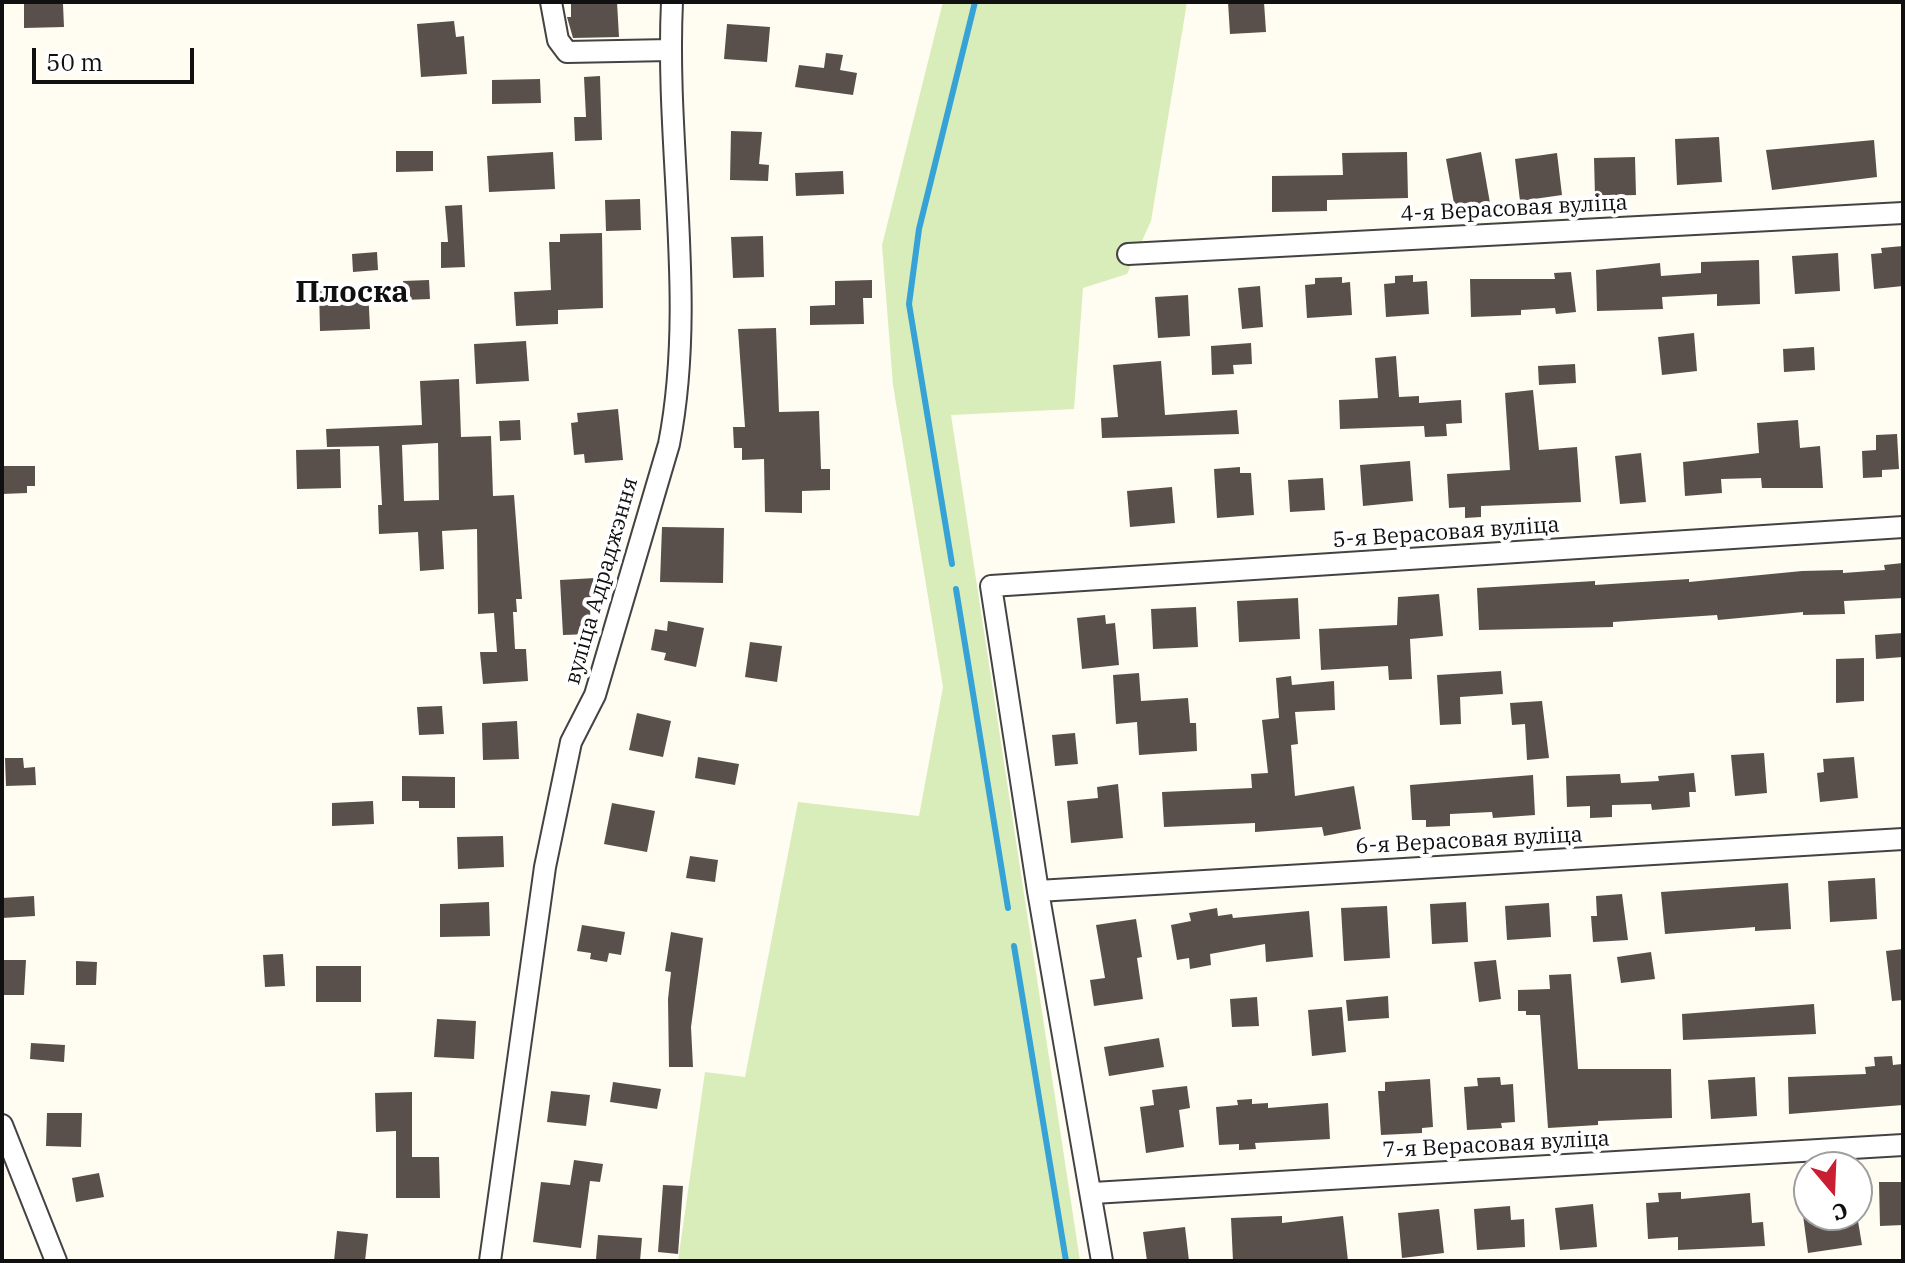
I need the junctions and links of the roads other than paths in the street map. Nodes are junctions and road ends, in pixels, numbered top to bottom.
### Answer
1 (551, 2) edge
2 (672, 2) edge
3 (670, 50) junction
4 (1903, 213) edge
5 (1128, 254) dead end
6 (1903, 527) edge
7 (1903, 839) edge
8 (1038, 891) junction
9 (2, 1125) edge
10 (1903, 1145) edge
11 (1093, 1193) junction
12 (56, 1261) edge
13 (490, 1261) edge
14 (1102, 1261) edge

1 - 3 street
2 - 3 street, вуліца Адраджэння
3 - 13 street, вуліца Адраджэння
4 - 5 street, 4-я Верасовая вуліца
6 - 8 street, 5-я Верасовая вуліца
7 - 8 street, 6-я Верасовая вуліца
8 - 11 street
9 - 12 street
10 - 11 street, 7-я Верасовая вуліца
11 - 14 street

